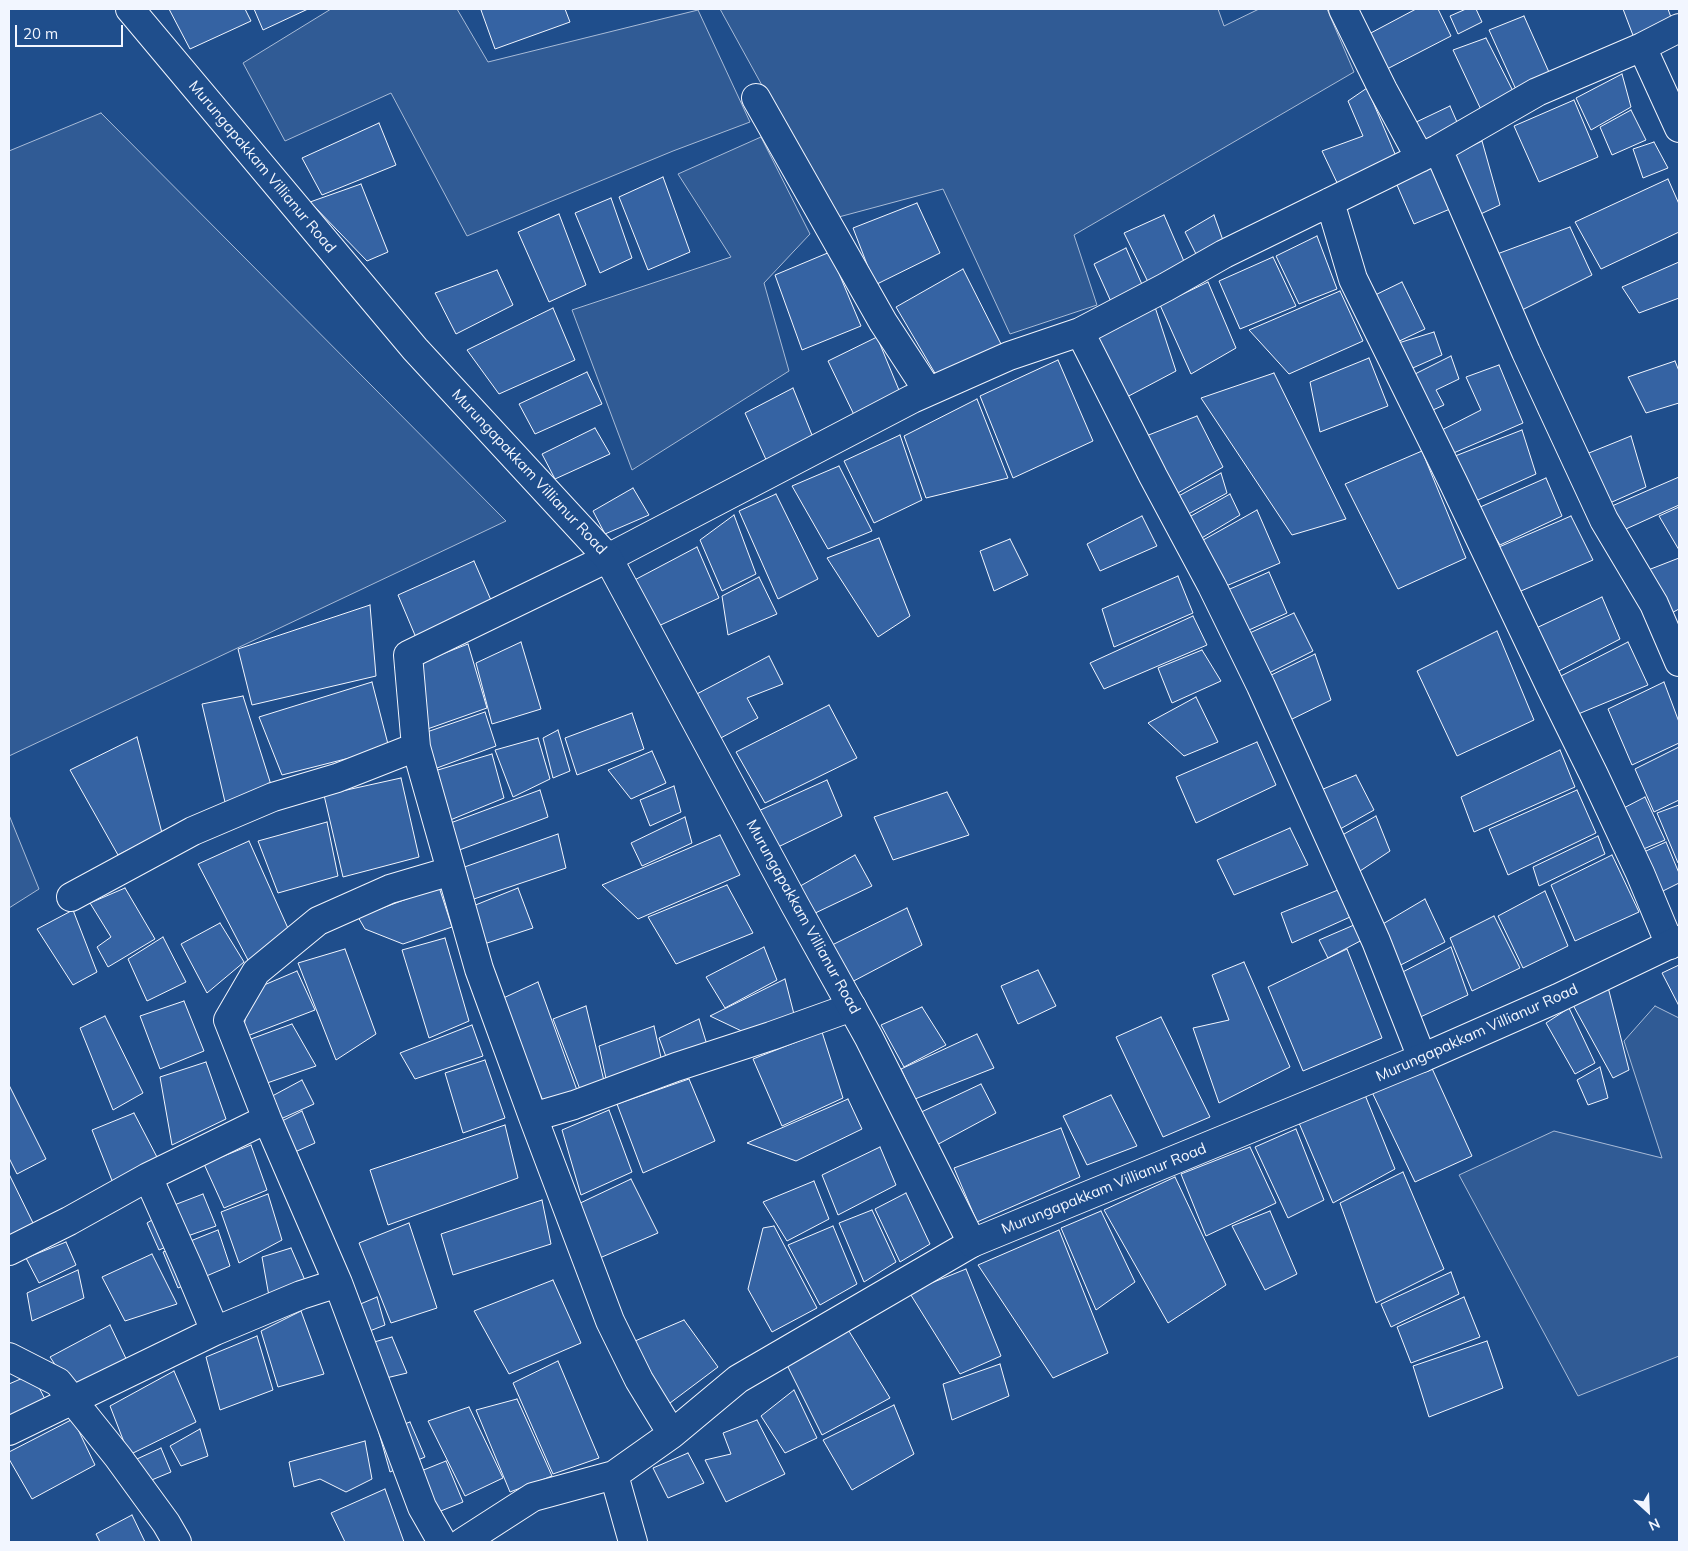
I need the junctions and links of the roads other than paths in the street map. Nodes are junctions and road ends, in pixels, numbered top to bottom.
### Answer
1 (130, 9) edge
2 (1343, 9) edge
3 (1679, 28) edge
4 (1642, 47) junction
5 (756, 98) dead end
6 (1679, 128) edge
7 (1429, 154) junction
8 (1330, 202) junction
9 (1080, 332) junction
10 (928, 392) junction
11 (608, 558) junction
12 (1679, 662) edge
13 (416, 747) junction
14 (451, 871) junction
15 (71, 896) dead end
16 (1675, 943) edge
17 (852, 1007) junction
18 (1422, 1058) junction
19 (533, 1117) junction
20 (267, 1120) junction
21 (148, 1177) junction
22 (972, 1243) junction
23 (9, 1251) edge
24 (338, 1283) junction
25 (215, 1332) junction
26 (9, 1357) edge
27 (74, 1401) junction
28 (9, 1431) edge
29 (672, 1434) junction
30 (614, 1475) junction
31 (177, 1542) edge
32 (442, 1542) edge
33 (463, 1542) edge
34 (633, 1542) edge

1 - 11 street, Murungapakkam Villianur Road
2 - 7 street
3 - 4 street
4 - 6 street
4 - 7 street
5 - 10 street
7 - 8 street
7 - 12 street
8 - 9 street
8 - 16 street
9 - 10 street
9 - 18 street
10 - 11 street
11 - 13 street
11 - 17 street, Murungapakkam Villianur Road
13 - 14 street
13 - 15 street
14 - 19 street
14 - 20 street
16 - 18 street, Murungapakkam Villianur Road
17 - 19 street
17 - 22 street, Murungapakkam Villianur Road
18 - 22 street, Murungapakkam Villianur Road
19 - 29 street
20 - 21 street
20 - 24 street
21 - 23 street
21 - 25 street
22 - 29 street
24 - 25 street
24 - 32 street
25 - 27 street
26 - 27 street
27 - 28 street
27 - 31 street
29 - 30 street
30 - 33 street
30 - 34 street

